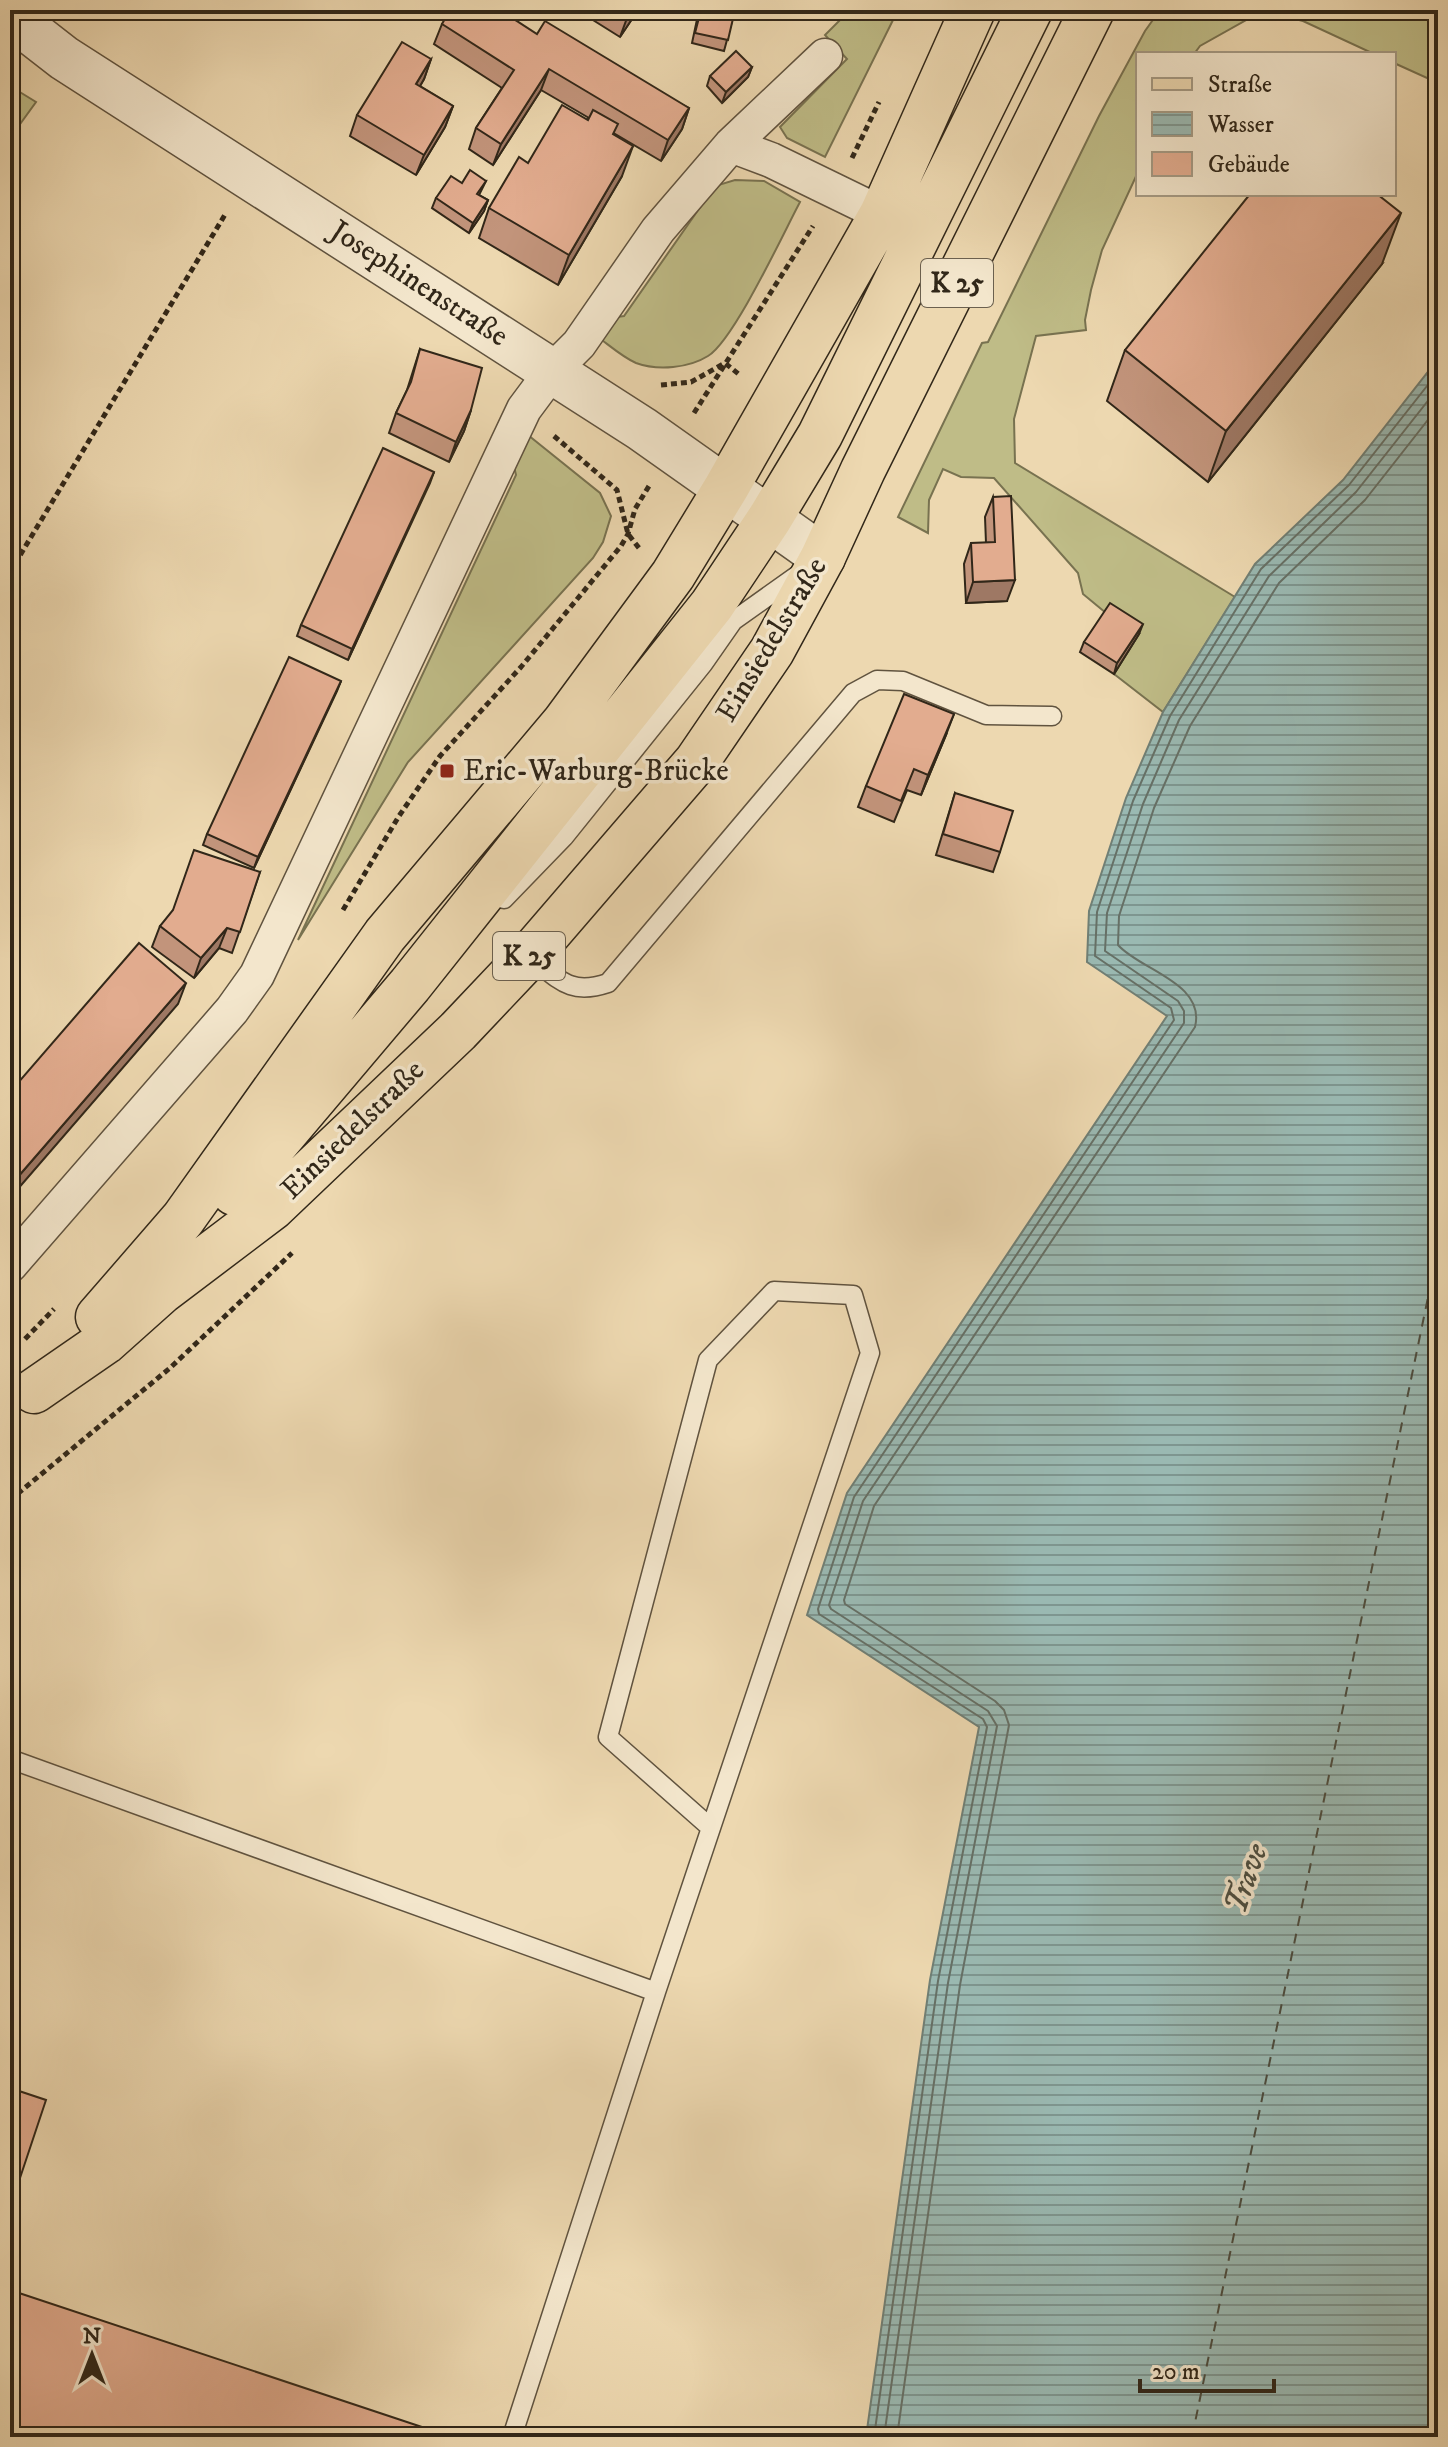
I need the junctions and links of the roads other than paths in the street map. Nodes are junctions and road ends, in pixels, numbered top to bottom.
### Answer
1 (973, 10) edge
2 (1030, 10) edge
3 (1092, 10) edge
4 (10, 17) edge
5 (825, 56) dead end
6 (731, 145) junction
7 (882, 214) junction
8 (553, 370) junction
9 (726, 488) junction
10 (770, 518) junction
11 (823, 557) junction
12 (1052, 716) dead end
13 (529, 956) junction
14 (330, 1080) junction
15 (10, 1265) edge
16 (161, 1292) junction
17 (22, 1402) edge
18 (10, 1759) edge
19 (711, 1828) junction
20 (656, 1992) junction
21 (512, 2437) edge

1 - 7 main road, Einsiedelstraße / K 25
2 - 10 main road, Einsiedelstraße / K 25
3 - 11 main road, Einsiedelstraße / K 25
4 - 8 street, Josephinenstraße
5 - 6 street
6 - 7 street
6 - 8 street
7 - 9 main road, Einsiedelstraße / K 25
8 - 9 street, Josephinenstraße
8 - 15 street
9 - 10 street, Josephinenstraße
9 - 17 main road, Einsiedelstraße / K 25
10 - 11 street, Josephinenstraße
10 - 14 main road, Einsiedelstraße / K 25
11 - 13 main road, Einsiedelstraße / K 25
11 - 14 lane
12 - 13 lane
13 - 16 main road, Einsiedelstraße / K 25
14 - 16 main road, Einsiedelstraße / K 25
16 - 17 main road, Einsiedelstraße / K 25
18 - 20 lane
19 - 19 lane
19 - 20 lane
20 - 21 lane

